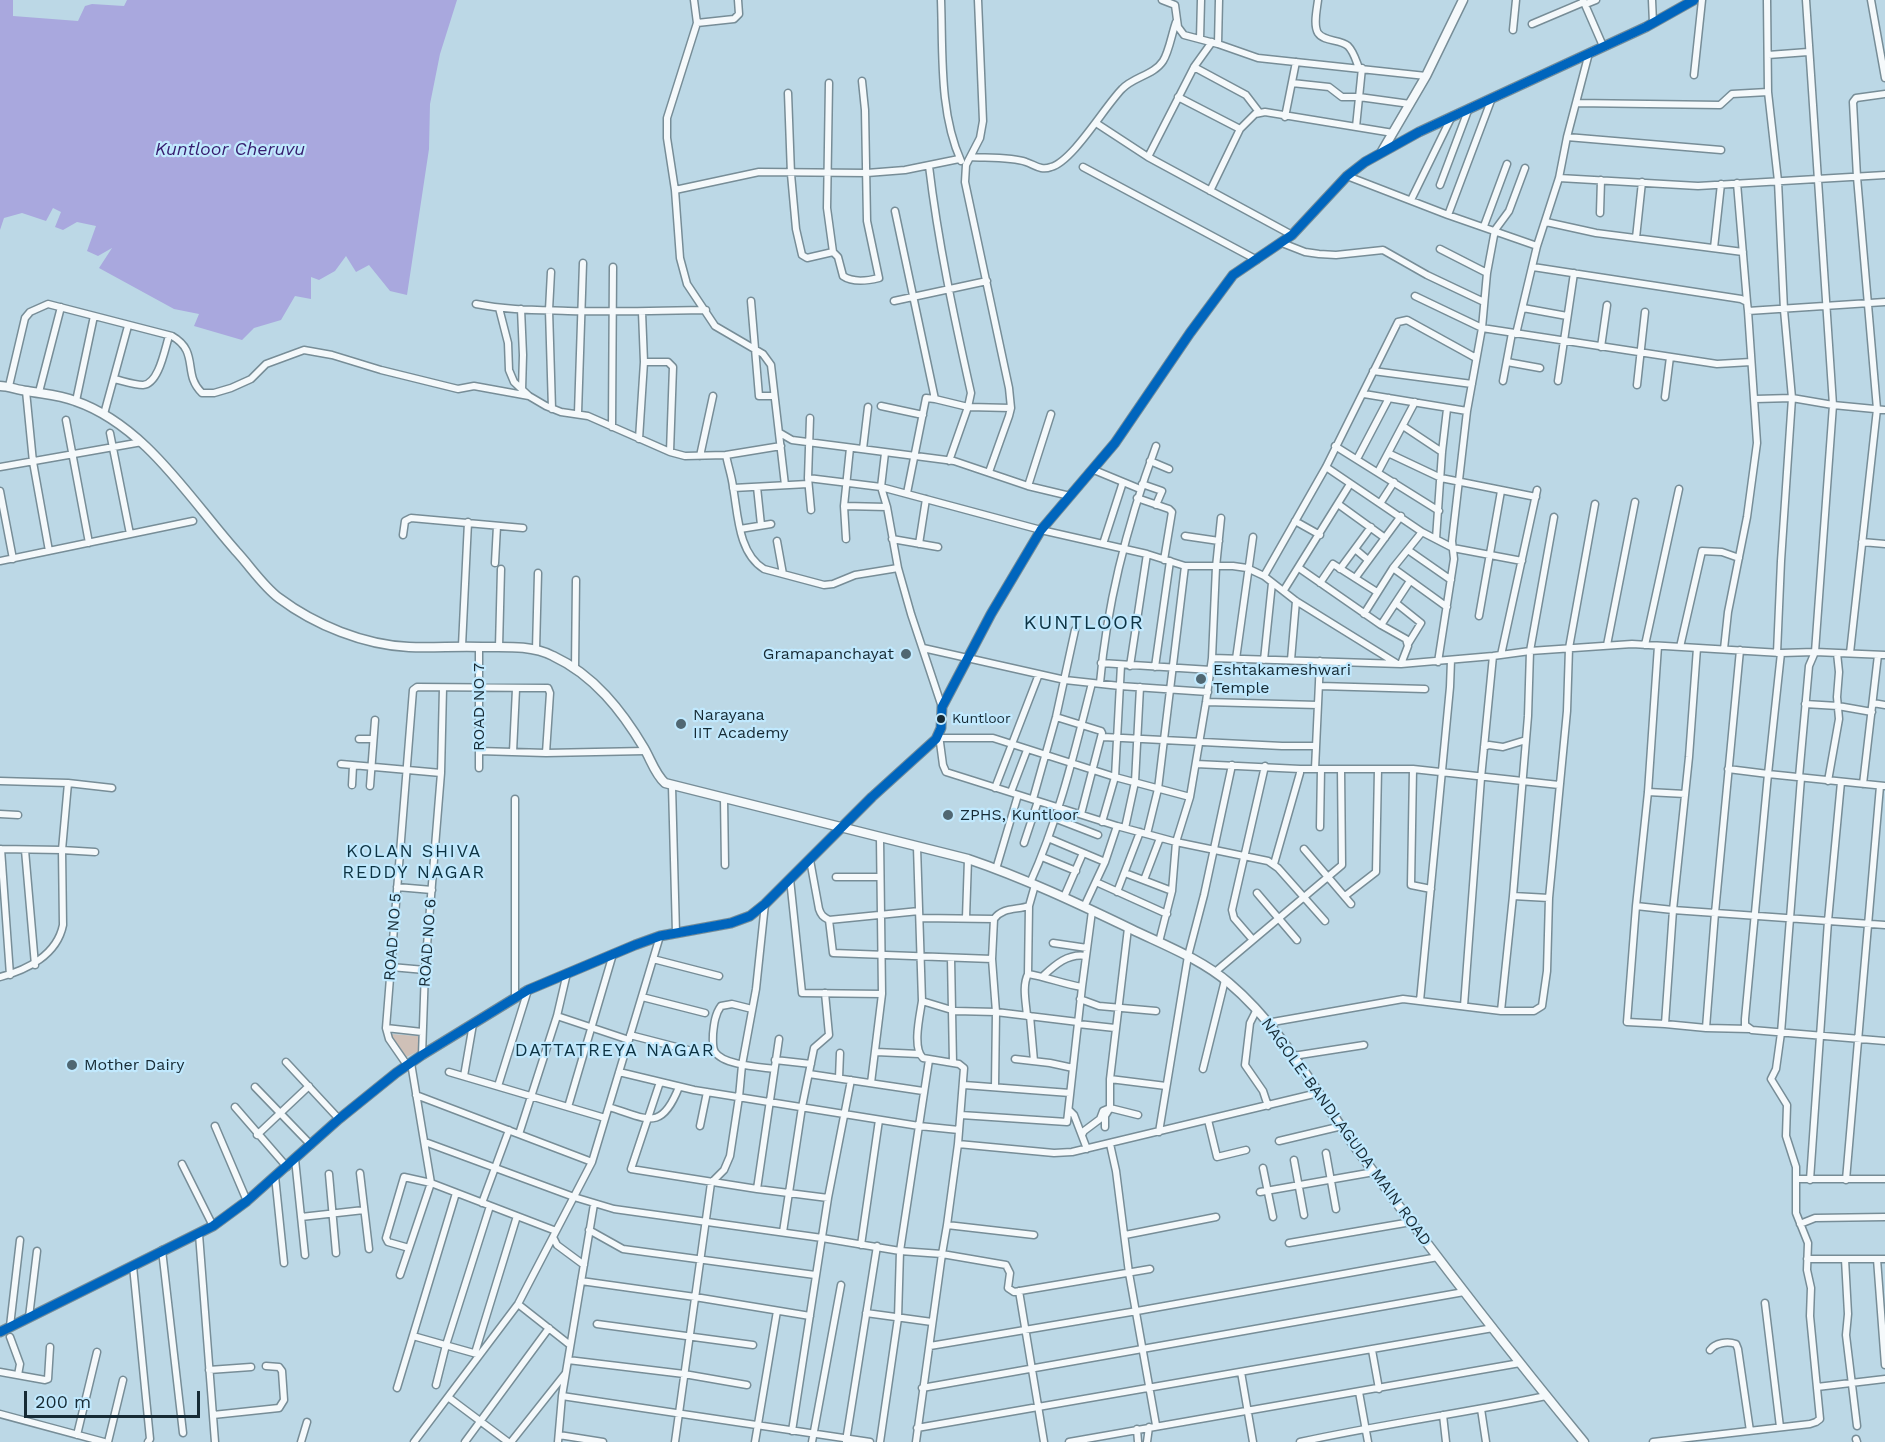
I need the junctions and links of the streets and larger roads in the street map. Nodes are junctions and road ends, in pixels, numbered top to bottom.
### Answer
1 (694, 0) edge
2 (738, 0) edge
3 (941, 0) edge
4 (978, 0) edge
5 (1162, 0) edge
6 (1202, 0) edge
7 (1219, 0) edge
8 (1318, 0) edge
9 (1463, 0) edge
10 (1506, 0) edge
11 (1596, 0) edge
12 (1652, 0) edge
13 (1694, 0) edge
14 (1702, 0) edge
15 (1767, 0) edge
16 (1806, 0) edge
17 (1870, 0) edge
18 (1516, 1) edge
19 (1584, 2) edge
20 (1177, 21) junction
21 (697, 23) junction
22 (1653, 23) junction
23 (1532, 24) dead end
24 (1513, 30) dead end
25 (1200, 39) junction
26 (1215, 43) junction
27 (1603, 46) junction
28 (1882, 51) edge
29 (1809, 52) junction
30 (1589, 53) junction
31 (1768, 55) junction
32 (1296, 62) junction
33 (1194, 67) junction
34 (1360, 68) junction
35 (1694, 75) dead end
36 (1426, 76) junction
37 (1885, 78) edge
38 (862, 81) dead end
39 (829, 83) dead end
40 (1292, 83) junction
41 (1768, 92) junction
42 (788, 93) dead end
43 (1885, 94) edge
44 (1178, 97) junction
45 (1359, 97) junction
46 (1491, 98) junction
47 (1576, 103) junction
48 (1410, 104) junction
49 (1469, 108) junction
50 (1259, 112) junction
51 (1453, 116) junction
52 (1286, 117) junction
53 (1096, 123) junction
54 (1356, 127) junction
55 (1240, 129) junction
56 (1393, 133) junction
57 (1567, 137) junction
58 (1721, 150) dead end
59 (1381, 153) junction
60 (970, 157) junction
61 (1148, 157) junction
62 (959, 159) junction
63 (1508, 164) dead end
64 (929, 166) junction
65 (1083, 166) dead end
66 (1526, 168) dead end
67 (965, 169) junction
68 (867, 173) junction
69 (790, 174) junction
70 (828, 174) junction
71 (1885, 175) edge
72 (1347, 176) junction
73 (1857, 177) junction
74 (1559, 178) junction
75 (1818, 178) junction
76 (1601, 180) junction
77 (1778, 181) junction
78 (1642, 182) junction
79 (1737, 183) junction
80 (1721, 184) junction
81 (1440, 185) dead end
82 (675, 190) junction
83 (1210, 191) junction
84 (1411, 200) junction
85 (895, 211) dead end
86 (1600, 213) dead end
87 (1448, 215) junction
88 (1546, 222) junction
89 (1484, 226) junction
90 (1495, 230) junction
91 (1292, 235) junction
92 (1636, 238) junction
93 (1282, 243) junction
94 (1537, 246) junction
95 (1714, 248) junction
96 (1440, 249) dead end
97 (834, 252) junction
98 (1743, 252) junction
99 (1257, 260) junction
100 (583, 263) dead end
101 (614, 267) dead end
102 (1533, 267) junction
103 (551, 272) dead end
104 (1487, 273) junction
105 (1574, 273) junction
106 (987, 281) junction
107 (948, 290) junction
108 (1415, 296) dead end
109 (913, 297) junction
110 (751, 301) dead end
111 (894, 301) dead end
112 (1484, 302) junction
113 (1747, 302) junction
114 (1885, 302) edge
115 (1867, 303) junction
116 (476, 304) dead end
117 (1607, 305) dead end
118 (1827, 306) junction
119 (61, 307) junction
120 (500, 308) junction
121 (1523, 308) junction
122 (521, 309) junction
123 (549, 310) junction
124 (706, 310) junction
125 (1784, 310) junction
126 (582, 311) junction
127 (613, 311) junction
128 (1748, 311) junction
129 (642, 312) junction
130 (1645, 312) dead end
131 (94, 316) junction
132 (1567, 316) junction
133 (128, 326) junction
134 (1482, 328) junction
135 (1514, 334) junction
136 (169, 336) junction
137 (1563, 341) junction
138 (1601, 347) junction
139 (754, 348) junction
140 (1639, 352) junction
141 (1670, 357) junction
142 (1476, 358) junction
143 (644, 362) junction
144 (1507, 362) junction
145 (1751, 362) junction
146 (1540, 368) dead end
147 (1373, 371) junction
148 (114, 379) junction
149 (1503, 381) dead end
150 (1558, 381) dead end
151 (1472, 384) junction
152 (1637, 385) dead end
153 (5, 386) edge
154 (522, 390) junction
155 (26, 391) junction
156 (39, 392) junction
157 (1364, 394) junction
158 (529, 396) junction
159 (713, 396) dead end
160 (774, 396) junction
161 (1665, 397) dead end
162 (1389, 398) junction
163 (1792, 398) junction
164 (935, 399) junction
165 (1755, 399) junction
166 (76, 401) junction
167 (1415, 402) junction
168 (1833, 405) junction
169 (881, 406) dead end
170 (868, 407) dead end
171 (968, 407) junction
172 (1011, 408) junction
173 (552, 409) junction
174 (1448, 409) junction
175 (1877, 409) junction
176 (1885, 410) edge
177 (1467, 411) junction
178 (578, 413) junction
179 (104, 414) junction
180 (1051, 414) dead end
181 (923, 415) junction
182 (810, 418) dead end
183 (66, 420) dead end
184 (1402, 426) junction
185 (612, 427) junction
186 (110, 433) dead end
187 (780, 433) junction
188 (639, 439) junction
189 (142, 442) junction
190 (808, 442) junction
191 (781, 446) junction
192 (1156, 446) dead end
193 (1335, 446) junction
194 (112, 447) junction
195 (850, 447) junction
196 (864, 449) junction
197 (669, 452) junction
198 (1442, 452) junction
199 (885, 453) junction
200 (1388, 453) junction
201 (72, 455) junction
202 (726, 455) junction
203 (700, 456) junction
204 (913, 457) junction
205 (1357, 459) junction
206 (950, 461) junction
207 (1150, 461) junction
208 (33, 462) junction
209 (0, 467) edge
210 (1326, 467) junction
211 (1169, 469) dead end
212 (1094, 470) junction
213 (989, 472) junction
214 (1378, 472) junction
215 (1441, 478) junction
216 (808, 481) junction
217 (847, 482) junction
218 (1123, 482) junction
219 (1394, 482) junction
220 (1459, 483) junction
221 (1350, 484) junction
222 (785, 485) junction
223 (1028, 486) junction
224 (1141, 486) junction
225 (757, 487) junction
226 (881, 487) junction
227 (733, 488) junction
228 (1679, 489) dead end
229 (0, 491) edge
230 (1501, 491) junction
231 (907, 494) junction
232 (1070, 496) junction
233 (1137, 498) junction
234 (926, 499) junction
235 (1381, 502) junction
236 (1635, 502) dead end
237 (1338, 504) junction
238 (1595, 504) dead end
239 (1156, 505) junction
240 (844, 506) junction
241 (887, 507) junction
242 (811, 510) dead end
243 (1438, 511) junction
244 (1401, 516) junction
245 (1554, 517) dead end
246 (1221, 519) dead end
247 (193, 521) dead end
248 (1295, 521) junction
249 (468, 522) junction
250 (771, 524) dead end
251 (761, 525) junction
252 (497, 526) junction
253 (1371, 527) junction
254 (523, 528) dead end
255 (740, 529) junction
256 (1041, 530) junction
257 (1422, 532) junction
258 (130, 534) junction
259 (403, 535) dead end
260 (1320, 535) junction
261 (1185, 536) dead end
262 (1253, 537) dead end
263 (1385, 538) junction
264 (846, 539) dead end
265 (892, 539) junction
266 (1436, 539) junction
267 (777, 541) dead end
268 (1219, 541) junction
269 (1862, 542) junction
270 (88, 543) junction
271 (920, 544) junction
272 (1103, 544) junction
273 (1885, 544) edge
274 (938, 547) dead end
275 (1453, 548) junction
276 (1122, 549) junction
277 (1355, 549) junction
278 (1408, 550) junction
279 (49, 551) junction
280 (1147, 554) junction
281 (1490, 556) junction
282 (1739, 558) junction
283 (13, 559) junction
284 (1167, 560) junction
285 (1368, 560) junction
286 (0, 561) edge
287 (1522, 561) junction
288 (495, 563) dead end
289 (1185, 566) junction
290 (1216, 567) junction
291 (898, 568) junction
292 (1247, 568) junction
293 (1299, 568) junction
294 (1340, 568) junction
295 (1393, 568) junction
296 (501, 569) dead end
297 (538, 573) dead end
298 (783, 574) junction
299 (1264, 576) junction
300 (1356, 577) junction
301 (576, 580) dead end
302 (1451, 580) junction
303 (1410, 581) junction
304 (1272, 583) junction
305 (1320, 583) junction
306 (1284, 590) junction
307 (1377, 592) junction
308 (1296, 601) junction
309 (1396, 603) junction
310 (1447, 607) junction
311 (1364, 614) junction
312 (1479, 616) dead end
313 (1382, 626) junction
314 (1075, 630) dead end
315 (1408, 644) junction
316 (1606, 645) junction
317 (1646, 645) junction
318 (462, 646) junction
319 (478, 646) junction
320 (1658, 646) junction
321 (500, 647) junction
322 (1680, 647) junction
323 (923, 648) junction
324 (1569, 648) junction
325 (1697, 648) junction
326 (1724, 649) junction
327 (536, 650) junction
328 (1740, 650) junction
329 (1530, 651) junction
330 (1815, 652) junction
331 (1779, 653) junction
332 (1837, 653) junction
333 (1850, 653) junction
334 (1882, 655) edge
335 (1497, 656) junction
336 (968, 657) junction
337 (1212, 658) junction
338 (1236, 660) junction
339 (1264, 660) junction
340 (1291, 660) junction
341 (1451, 660) junction
342 (1320, 661) junction
343 (1438, 662) junction
344 (1101, 663) junction
345 (1399, 664) junction
346 (1121, 665) junction
347 (1130, 666) junction
348 (1155, 667) junction
349 (1172, 668) junction
350 (574, 669) junction
351 (1211, 670) junction
352 (1039, 674) junction
353 (1065, 680) junction
354 (1092, 682) junction
355 (1100, 683) junction
356 (1120, 686) junction
357 (1319, 686) junction
358 (1140, 687) junction
359 (443, 688) junction
360 (478, 688) junction
361 (1170, 688) junction
362 (516, 689) junction
363 (1425, 689) dead end
364 (1208, 692) junction
365 (1206, 702) junction
366 (1873, 703) junction
367 (1804, 704) junction
368 (1318, 705) junction
369 (1885, 705) edge
370 (1838, 706) junction
371 (942, 707) junction
372 (1872, 712) junction
373 (1056, 717) junction
374 (375, 720) dead end
375 (1081, 724) junction
376 (939, 736) junction
377 (1103, 737) junction
378 (1117, 737) junction
379 (359, 739) dead end
380 (1138, 739) junction
381 (373, 740) junction
382 (1163, 740) junction
383 (1526, 740) junction
384 (1200, 743) junction
385 (1011, 745) junction
386 (1315, 746) junction
387 (1484, 747) junction
388 (645, 750) junction
389 (1027, 750) junction
390 (479, 751) junction
391 (513, 752) junction
392 (546, 753) junction
393 (1046, 756) junction
394 (1070, 764) junction
395 (1196, 764) junction
396 (341, 765) dead end
397 (1232, 765) junction
398 (353, 766) junction
399 (1265, 766) junction
400 (371, 767) junction
401 (479, 768) dead end
402 (1300, 769) junction
403 (1318, 769) junction
404 (1341, 769) junction
405 (1378, 769) junction
406 (1413, 769) junction
407 (1728, 769) junction
408 (406, 770) junction
409 (1094, 771) junction
410 (441, 773) junction
411 (1442, 773) junction
412 (1768, 774) junction
413 (1115, 777) junction
414 (1480, 778) junction
415 (1800, 778) junction
416 (0, 781) edge
417 (1522, 781) junction
418 (1828, 781) junction
419 (1135, 782) junction
420 (1841, 782) junction
421 (68, 783) junction
422 (1863, 784) junction
423 (351, 785) dead end
424 (1559, 785) junction
425 (370, 786) dead end
426 (672, 786) junction
427 (1882, 786) edge
428 (112, 788) dead end
429 (995, 788) junction
430 (1158, 789) junction
431 (1011, 792) junction
432 (1648, 792) junction
433 (1685, 794) junction
434 (1018, 795) junction
435 (1190, 797) junction
436 (724, 798) junction
437 (515, 799) dead end
438 (1036, 800) junction
439 (1059, 807) junction
440 (0, 814) edge
441 (1081, 814) junction
442 (18, 815) dead end
443 (1054, 818) junction
444 (1102, 822) junction
445 (1117, 826) junction
446 (1320, 827) dead end
447 (844, 828) junction
448 (1125, 828) junction
449 (1143, 833) junction
450 (1098, 835) dead end
451 (1160, 837) junction
452 (880, 838) junction
453 (1048, 838) junction
454 (1176, 842) junction
455 (1024, 843) dead end
456 (917, 848) junction
457 (1, 849) edge
458 (1214, 849) junction
459 (1304, 849) dead end
460 (25, 850) junction
461 (62, 850) junction
462 (95, 852) dead end
463 (1083, 853) junction
464 (1244, 856) junction
465 (1042, 857) junction
466 (968, 859) junction
467 (810, 860) junction
468 (1105, 862) junction
469 (1274, 864) junction
470 (725, 865) dead end
471 (996, 869) junction
472 (1076, 871) junction
473 (1125, 873) junction
474 (836, 877) dead end
475 (879, 877) junction
476 (1329, 877) junction
477 (790, 879) junction
478 (1144, 880) junction
479 (1096, 882) junction
480 (1032, 884) junction
481 (397, 887) junction
482 (1431, 889) junction
483 (432, 890) junction
484 (1173, 891) junction
485 (1117, 892) junction
486 (1257, 893) dead end
487 (1513, 896) junction
488 (1064, 897) junction
489 (1345, 897) junction
490 (1303, 898) junction
491 (1549, 898) junction
492 (765, 904) junction
493 (1351, 904) dead end
494 (1029, 906) junction
495 (1636, 906) junction
496 (1088, 909) junction
497 (1673, 910) junction
498 (1715, 913) junction
499 (882, 914) junction
500 (919, 914) junction
501 (1167, 914) junction
502 (1754, 916) junction
503 (966, 918) junction
504 (1278, 918) junction
505 (1788, 918) junction
506 (994, 919) junction
507 (829, 920) junction
508 (1325, 921) dead end
509 (1828, 921) junction
510 (1868, 924) junction
511 (1885, 925) edge
512 (1128, 927) junction
513 (676, 933) junction
514 (660, 936) junction
515 (1253, 940) junction
516 (1297, 940) dead end
517 (1159, 942) junction
518 (1053, 943) dead end
519 (1087, 952) junction
520 (613, 954) junction
521 (880, 956) junction
522 (1188, 956) junction
523 (921, 957) junction
524 (951, 958) junction
525 (653, 959) junction
526 (992, 959) junction
527 (35, 965) junction
528 (391, 967) junction
529 (425, 970) junction
530 (1215, 972) junction
531 (567, 973) junction
532 (1028, 974) junction
533 (10, 975) junction
534 (719, 976) dead end
535 (1043, 976) junction
536 (0, 977) edge
537 (1225, 980) junction
538 (1082, 987) junction
539 (528, 990) junction
540 (825, 993) junction
541 (882, 994) junction
542 (642, 997) junction
543 (515, 998) junction
544 (1080, 999) junction
545 (922, 1001) junction
546 (1420, 1001) junction
547 (1464, 1006) junction
548 (1118, 1007) junction
549 (752, 1009) junction
550 (952, 1010) junction
551 (1156, 1011) dead end
552 (1256, 1011) junction
553 (1501, 1011) junction
554 (996, 1012) junction
555 (705, 1013) dead end
556 (557, 1016) junction
557 (1028, 1016) junction
558 (473, 1023) junction
559 (1078, 1023) junction
560 (1266, 1023) junction
561 (1665, 1024) junction
562 (386, 1028) junction
563 (1115, 1028) junction
564 (1706, 1028) junction
565 (591, 1029) junction
566 (1750, 1029) junction
567 (422, 1032) junction
568 (1781, 1033) junction
569 (1819, 1036) junction
570 (629, 1038) junction
571 (1857, 1039) junction
572 (779, 1040) dead end
573 (1885, 1041) edge
574 (1364, 1045) dead end
575 (692, 1051) dead end
576 (876, 1052) junction
577 (840, 1053) dead end
578 (919, 1054) junction
579 (422, 1055) junction
580 (1293, 1056) junction
581 (1015, 1059) dead end
582 (776, 1060) junction
583 (929, 1060) junction
584 (1034, 1061) junction
585 (286, 1062) dead end
586 (953, 1063) junction
587 (409, 1064) junction
588 (811, 1064) junction
589 (742, 1065) junction
590 (1073, 1068) junction
591 (774, 1069) junction
592 (1203, 1069) dead end
593 (449, 1072) dead end
594 (619, 1072) junction
595 (809, 1074) junction
596 (464, 1076) junction
597 (839, 1078) junction
598 (1110, 1078) junction
599 (851, 1080) junction
600 (660, 1082) junction
601 (871, 1083) junction
602 (964, 1085) junction
603 (309, 1086) junction
604 (498, 1086) junction
605 (1166, 1086) junction
606 (255, 1087) dead end
607 (679, 1087) junction
608 (995, 1087) junction
609 (923, 1090) junction
610 (707, 1092) junction
611 (1070, 1093) junction
612 (1318, 1093) junction
613 (416, 1095) junction
614 (533, 1095) junction
615 (739, 1098) junction
616 (769, 1102) junction
617 (1268, 1106) junction
618 (235, 1107) dead end
619 (568, 1107) junction
620 (609, 1107) junction
621 (802, 1107) junction
622 (1110, 1108) junction
623 (1069, 1110) junction
624 (845, 1113) junction
625 (279, 1114) junction
626 (961, 1115) junction
627 (1138, 1115) dead end
628 (605, 1118) junction
629 (339, 1119) junction
630 (649, 1120) junction
631 (879, 1120) junction
632 (1208, 1120) junction
633 (215, 1126) dead end
634 (700, 1126) dead end
635 (919, 1126) junction
636 (1341, 1126) junction
637 (1105, 1127) dead end
638 (509, 1130) junction
639 (959, 1130) junction
640 (1159, 1132) junction
641 (519, 1134) junction
642 (257, 1135) junction
643 (1082, 1135) junction
644 (1279, 1141) dead end
645 (425, 1142) junction
646 (1110, 1143) junction
647 (958, 1144) junction
648 (311, 1145) junction
649 (1087, 1149) junction
650 (1246, 1150) dead end
651 (1326, 1153) dead end
652 (295, 1159) junction
653 (1294, 1160) dead end
654 (592, 1162) junction
655 (182, 1164) dead end
656 (286, 1167) junction
657 (495, 1167) junction
658 (1263, 1168) dead end
659 (1374, 1172) junction
660 (360, 1173) dead end
661 (329, 1174) dead end
662 (275, 1176) junction
663 (1330, 1179) junction
664 (1796, 1179) junction
665 (1885, 1179) edge
666 (1810, 1180) junction
667 (1846, 1180) junction
668 (431, 1183) junction
669 (711, 1183) junction
670 (1299, 1185) junction
671 (757, 1189) junction
672 (1269, 1191) junction
673 (789, 1192) junction
674 (1260, 1192) dead end
675 (456, 1193) junction
676 (574, 1197) junction
677 (828, 1198) junction
678 (247, 1201) junction
679 (482, 1203) junction
680 (594, 1204) junction
681 (490, 1206) junction
682 (1336, 1209) dead end
683 (364, 1210) junction
684 (332, 1214) junction
685 (1304, 1215) dead end
686 (517, 1216) junction
687 (301, 1217) junction
688 (1216, 1217) dead end
689 (1273, 1217) dead end
690 (1885, 1217) edge
691 (705, 1221) junction
692 (1411, 1222) junction
693 (1800, 1224) junction
694 (947, 1225) junction
695 (213, 1226) junction
696 (590, 1230) junction
697 (783, 1233) junction
698 (199, 1234) junction
699 (555, 1234) junction
700 (1034, 1235) dead end
701 (1125, 1235) junction
702 (822, 1238) junction
703 (20, 1240) dead end
704 (1289, 1243) dead end
705 (861, 1245) junction
706 (877, 1246) junction
707 (409, 1248) junction
708 (369, 1249) dead end
709 (162, 1250) junction
710 (37, 1251) dead end
711 (900, 1251) junction
712 (336, 1253) dead end
713 (942, 1254) junction
714 (305, 1255) dead end
715 (1438, 1257) junction
716 (1877, 1258) junction
717 (1885, 1258) edge
718 (700, 1259) junction
719 (1807, 1259) junction
720 (1845, 1259) junction
721 (284, 1263) dead end
722 (584, 1265) junction
723 (133, 1266) junction
724 (1150, 1269) dead end
725 (1129, 1273) junction
726 (400, 1275) dead end
727 (816, 1275) junction
728 (581, 1281) junction
729 (841, 1285) dead end
730 (1019, 1292) junction
731 (1464, 1292) junction
732 (695, 1297) junction
733 (1766, 1303) dead end
734 (518, 1304) junction
735 (777, 1311) junction
736 (1137, 1311) junction
737 (866, 1313) junction
738 (810, 1316) junction
739 (29, 1317) junction
740 (898, 1318) junction
741 (932, 1322) junction
742 (597, 1323) dead end
743 (10, 1326) junction
744 (549, 1328) junction
745 (1493, 1328) junction
746 (1025, 1330) junction
747 (0, 1332) edge
748 (413, 1336) junction
749 (690, 1336) junction
750 (10, 1337) dead end
751 (446, 1345) junction
752 (570, 1345) junction
753 (753, 1345) dead end
754 (930, 1346) junction
755 (50, 1347) dead end
756 (1143, 1349) junction
757 (1372, 1350) junction
758 (1710, 1350) dead end
759 (98, 1352) dead end
760 (477, 1354) junction
761 (568, 1360) junction
762 (1520, 1363) junction
763 (1885, 1365) edge
764 (266, 1366) dead end
765 (251, 1367) dead end
766 (1032, 1369) junction
767 (209, 1370) junction
768 (0, 1372) edge
769 (1241, 1372) junction
770 (566, 1373) junction
771 (684, 1374) junction
772 (18, 1375) junction
773 (1885, 1379) edge
774 (123, 1380) dead end
775 (1852, 1383) junction
776 (436, 1385) dead end
777 (747, 1385) dead end
778 (1150, 1387) junction
779 (1817, 1387) junction
780 (397, 1388) dead end
781 (922, 1388) junction
782 (1379, 1389) junction
783 (1359, 1392) junction
784 (562, 1396) junction
785 (1546, 1396) junction
786 (448, 1397) junction
787 (1038, 1408) junction
788 (1481, 1409) junction
789 (1247, 1410) junction
790 (0, 1414) edge
791 (679, 1414) junction
792 (213, 1415) junction
793 (1443, 1415) junction
794 (480, 1421) junction
795 (307, 1422) dead end
796 (758, 1426) junction
797 (1152, 1426) junction
798 (1857, 1426) dead end
799 (1780, 1427) junction
800 (917, 1428) junction
801 (1366, 1428) junction
802 (1137, 1429) junction
803 (792, 1431) junction
804 (1750, 1431) junction
805 (183, 1433) dead end
806 (813, 1434) junction
807 (77, 1435) junction
808 (558, 1438) edge
809 (1099, 1439) edge
810 (846, 1440) edge
811 (106, 1442) edge
812 (148, 1442) edge
813 (215, 1442) edge
814 (301, 1442) edge
815 (414, 1442) edge
816 (465, 1442) edge
817 (510, 1442) edge
818 (603, 1442) edge
819 (675, 1442) edge
820 (755, 1442) edge
821 (812, 1442) edge
822 (870, 1442) edge
823 (880, 1442) edge
824 (916, 1442) edge
825 (1044, 1442) edge
826 (1069, 1442) edge
827 (1138, 1442) edge
828 (1147, 1442) edge
829 (1253, 1442) edge
830 (1300, 1442) edge
831 (1368, 1442) edge
832 (1446, 1442) edge
833 (1486, 1442) edge
834 (1584, 1442) edge
835 (1653, 1442) edge

1 - 21 street
2 - 21 street
3 - 62 street
4 - 60 street
5 - 20 street
6 - 25 street
7 - 26 street
8 - 34 street
9 - 36 street
10 - 18 street
11 - 19 street
12 - 22 street
13 - 22 street
14 - 35 street
15 - 31 street
16 - 29 street
17 - 28 street
18 - 24 street
19 - 23 street
19 - 27 street
20 - 25 street
20 - 53 street
21 - 82 street
22 - 27 street
25 - 26 street
26 - 32 street
26 - 33 street
27 - 30 street
28 - 37 street
29 - 31 street
29 - 75 street
30 - 46 street
30 - 47 street
31 - 41 street
32 - 34 street
32 - 40 street
33 - 44 street
33 - 50 street
34 - 36 street
34 - 45 street
36 - 48 street
38 - 68 street
39 - 70 street
40 - 45 street
40 - 52 street
41 - 47 street
41 - 77 street
42 - 69 street
43 - 73 street
44 - 55 street
44 - 61 street
45 - 48 street
45 - 54 street
46 - 49 street
46 - 87 street
47 - 57 street
48 - 56 street
49 - 51 street
49 - 81 street
50 - 52 street
50 - 55 street
51 - 59 street
51 - 84 street
52 - 54 street
53 - 60 street
53 - 61 street
54 - 56 street
55 - 83 street
56 - 59 street
57 - 58 street
57 - 74 street
59 - 72 street
60 - 67 street
61 - 83 street
62 - 64 street
62 - 67 street
63 - 89 street
64 - 68 street
64 - 107 street
65 - 99 street
66 - 90 street
67 - 106 street
68 - 70 street
68 - 97 street
69 - 70 street
69 - 82 street
69 - 97 street
70 - 97 street
71 - 73 street
72 - 84 street
72 - 91 street
73 - 75 street
73 - 115 street
74 - 76 street
74 - 88 street
75 - 77 street
75 - 118 street
76 - 78 street
76 - 86 street
77 - 79 street
77 - 125 street
78 - 80 street
78 - 92 street
79 - 80 street
79 - 98 street
80 - 95 street
82 - 124 street
83 - 91 street
84 - 87 street
85 - 109 street
87 - 89 street
88 - 92 street
88 - 94 street
89 - 90 street
90 - 94 street
90 - 104 street
91 - 93 street
92 - 95 street
93 - 99 street
93 - 112 street
94 - 102 street
95 - 98 street
96 - 104 street
98 - 113 street
99 - 212 street
100 - 126 street
101 - 127 street
102 - 105 street
102 - 121 street
103 - 123 street
104 - 112 street
105 - 113 street
105 - 132 street
106 - 107 street
106 - 172 street
107 - 109 street
107 - 171 street
108 - 134 street
109 - 111 street
109 - 164 street
110 - 139 street
112 - 134 street
113 - 128 street
114 - 115 street
115 - 118 street
115 - 175 street
116 - 120 street
117 - 138 street
118 - 125 street
118 - 168 street
119 - 131 street
119 - 153 street
119 - 156 street
120 - 122 street
120 - 154 street
121 - 132 street
121 - 135 street
122 - 123 street
122 - 154 street
123 - 126 street
123 - 173 street
124 - 129 street
124 - 139 street
125 - 128 street
125 - 163 street
126 - 127 street
126 - 178 street
127 - 129 street
127 - 185 street
128 - 145 street
129 - 143 street
130 - 140 street
131 - 133 street
131 - 166 street
132 - 137 street
133 - 136 street
133 - 148 street
134 - 135 street
134 - 142 street
135 - 137 street
135 - 144 street
136 - 148 street
136 - 158 street
137 - 138 street
137 - 150 street
138 - 140 street
139 - 160 street
139 - 160 street
140 - 141 street
140 - 152 street
141 - 145 street
141 - 161 street
142 - 147 street
142 - 151 street
143 - 188 street
143 - 197 street
144 - 146 street
144 - 149 street
145 - 165 street
147 - 151 street
147 - 157 street
148 - 179 street
151 - 177 street
153 - 155 street
154 - 158 street
155 - 156 street
155 - 208 street
156 - 166 street
157 - 162 street
157 - 193 street
158 - 173 street
159 - 203 street
160 - 187 street
162 - 167 street
162 - 205 street
163 - 165 street
163 - 168 street
163 - 331 street
164 - 171 street
164 - 181 street
165 - 282 street
166 - 179 street
167 - 174 street
167 - 184 street
168 - 175 street
168 - 330 street
169 - 181 street
170 - 196 street
171 - 172 street
171 - 206 street
172 - 213 street
173 - 178 street
174 - 177 street
174 - 198 street
175 - 176 street
175 - 269 street
177 - 220 street
178 - 185 street
179 - 189 street
180 - 223 street
181 - 204 street
182 - 190 street
183 - 201 street
184 - 198 street
184 - 200 street
185 - 188 street
186 - 194 street
187 - 190 street
187 - 191 street
188 - 197 street
189 - 194 street
189 - 318 street
190 - 195 street
190 - 216 street
191 - 202 street
191 - 222 street
192 - 207 street
193 - 205 street
193 - 210 street
194 - 201 street
194 - 258 street
195 - 196 street
195 - 217 street
196 - 199 street
197 - 203 street
198 - 215 street
199 - 204 street
199 - 226 street
200 - 214 street
200 - 215 street
201 - 208 street
201 - 270 street
202 - 203 street
202 - 227 street
204 - 206 street
204 - 231 street
205 - 214 street
206 - 213 street
207 - 211 street
207 - 224 street
208 - 209 street
208 - 279 street
210 - 221 street
210 - 248 street
212 - 218 street
212 - 232 street
213 - 223 street
214 - 219 street
215 - 220 street
215 - 243 street
216 - 217 street
216 - 222 street
216 - 242 street
217 - 226 street
217 - 240 street
218 - 224 street
218 - 272 street
219 - 235 street
219 - 243 street
220 - 230 street
220 - 275 street
221 - 235 street
221 - 237 street
222 - 225 street
223 - 232 street
224 - 233 street
224 - 239 street
225 - 227 street
225 - 251 street
226 - 231 street
226 - 241 street
227 - 255 street
228 - 317 street
229 - 283 street
230 - 281 street
230 - 287 street
231 - 234 street
232 - 256 street
233 - 239 street
233 - 276 street
234 - 256 street
234 - 271 street
235 - 244 street
236 - 316 street
237 - 253 street
237 - 260 street
238 - 324 street
239 - 284 street
240 - 241 street
240 - 264 street
241 - 265 street
243 - 266 street
244 - 257 street
244 - 263 street
245 - 329 street
246 - 268 street
247 - 258 street
248 - 260 street
248 - 299 street
249 - 252 street
249 - 259 street
249 - 318 street
250 - 251 street
251 - 255 street
252 - 254 street
252 - 288 street
253 - 263 street
253 - 277 street
255 - 298 street
256 - 272 street
256 - 336 street
257 - 266 street
257 - 278 street
258 - 270 street
260 - 293 street
261 - 268 street
262 - 292 street
263 - 285 street
265 - 271 street
265 - 291 street
266 - 275 street
267 - 298 street
268 - 290 street
269 - 273 street
269 - 333 street
270 - 279 street
271 - 274 street
272 - 276 street
275 - 281 street
275 - 302 street
276 - 280 street
276 - 344 street
277 - 285 street
277 - 294 street
278 - 295 street
278 - 302 street
279 - 283 street
280 - 284 street
280 - 347 street
281 - 287 street
281 - 312 street
282 - 322 street
282 - 326 street
283 - 286 street
284 - 289 street
284 - 348 street
285 - 300 street
287 - 335 street
289 - 290 street
289 - 349 street
290 - 292 street
290 - 337 street
291 - 298 street
291 - 323 street
292 - 299 street
292 - 338 street
293 - 305 street
293 - 306 street
294 - 300 street
294 - 305 street
295 - 303 street
295 - 307 street
296 - 321 street
297 - 327 street
299 - 304 street
300 - 307 street
301 - 350 street
302 - 310 street
303 - 309 street
303 - 310 street
304 - 306 street
304 - 339 street
305 - 311 street
306 - 308 street
307 - 311 street
308 - 340 street
308 - 345 street
309 - 313 street
309 - 315 street
310 - 343 street
311 - 313 street
313 - 315 street
314 - 353 street
315 - 345 street
316 - 317 street
316 - 324 street
317 - 320 street
318 - 319 street
319 - 321 street
319 - 360 street, ROAD NO 7
320 - 322 street
320 - 432 street
321 - 327 street
322 - 325 street
323 - 336 street
323 - 371 street
324 - 329 street
324 - 424 street
325 - 326 street
325 - 433 street
326 - 328 street
327 - 350 street
328 - 331 street
328 - 407 street
329 - 335 street
329 - 383 street
330 - 331 street
330 - 332 street
330 - 367 street
331 - 412 street
332 - 333 street
332 - 370 street
333 - 334 street
334 - 366 street
335 - 341 street
335 - 387 street
336 - 352 street
336 - 371 street
337 - 338 street
337 - 351 street
338 - 339 street
339 - 340 street
340 - 342 street
341 - 343 street
341 - 411 street
342 - 345 street
342 - 357 street
343 - 345 street
344 - 346 street
344 - 355 street
346 - 347 street
346 - 356 street
347 - 348 street
348 - 349 street
349 - 351 street
349 - 361 street
350 - 388 street
351 - 364 street
352 - 353 street
352 - 385 street
353 - 354 street
353 - 373 street
354 - 355 street
354 - 375 street
355 - 356 street
356 - 358 street
356 - 378 street
357 - 363 street
357 - 368 street
358 - 361 street
358 - 380 street
359 - 360 street
359 - 408 street, ROAD NO 5
359 - 410 street, ROAD NO 6
360 - 362 street
360 - 390 street, ROAD NO 7
361 - 364 street
361 - 382 street
362 - 391 street
362 - 392 street
364 - 365 street
365 - 368 street
365 - 384 street
366 - 369 street
366 - 372 street
367 - 370 street
367 - 415 street
368 - 386 street
370 - 372 street
370 - 418 street
371 - 376 street
372 - 422 street
373 - 375 street
373 - 393 street
374 - 381 street
375 - 377 street
375 - 394 street
376 - 385 street
376 - 429 street
376 - 447 street
377 - 378 street
377 - 409 street
378 - 380 street
378 - 413 street
379 - 381 street
380 - 382 street
380 - 419 street
381 - 400 street
382 - 384 street
382 - 430 street
383 - 387 street
383 - 417 street
384 - 386 street
384 - 395 street
385 - 389 street
385 - 429 street
386 - 403 street
387 - 414 street
388 - 392 street
388 - 426 street
389 - 393 street
389 - 431 street
390 - 391 street
390 - 401 street, ROAD NO 7
391 - 392 street
393 - 394 street
393 - 438 street
394 - 409 street
394 - 439 street
395 - 397 street
395 - 435 street
396 - 398 street
397 - 399 street
397 - 458 street
398 - 400 street
398 - 423 street
399 - 402 street
399 - 464 street
400 - 408 street
400 - 425 street
402 - 403 street
402 - 469 street
403 - 404 street
403 - 446 street
404 - 405 street
404 - 476 street
405 - 406 street
405 - 489 street
406 - 411 street
406 - 482 street
407 - 412 street
407 - 498 street
408 - 410 street
408 - 481 street, ROAD NO 5
409 - 413 street
409 - 441 street
410 - 483 street, ROAD NO 6
411 - 414 street
411 - 482 street
412 - 415 street
412 - 502 street
413 - 419 street
413 - 444 street
414 - 417 street
414 - 547 street
415 - 418 street
415 - 505 street
416 - 421 street
417 - 424 street
417 - 487 street
418 - 420 street
419 - 430 street
419 - 448 street
420 - 422 street
420 - 509 street
421 - 428 street
421 - 461 street
422 - 427 street
424 - 491 street
426 - 436 street, NAGOLE-BANDLAGUDA MAIN ROAD
426 - 513 street
427 - 510 street
429 - 431 street
430 - 435 street
430 - 449 street
431 - 434 street
432 - 433 street
432 - 495 street
433 - 497 street
434 - 438 street
434 - 471 street
435 - 454 street
436 - 447 street, NAGOLE-BANDLAGUDA MAIN ROAD
436 - 470 street
437 - 543 street
438 - 439 street
438 - 455 street
439 - 441 street
439 - 443 street
440 - 442 street
441 - 444 street
443 - 450 street
443 - 453 street
444 - 445 street
445 - 448 street
445 - 468 street
447 - 452 street, NAGOLE-BANDLAGUDA MAIN ROAD
447 - 467 street
448 - 449 street
449 - 451 street
449 - 473 street
451 - 454 street
451 - 478 street
452 - 456 street, NAGOLE-BANDLAGUDA MAIN ROAD
452 - 475 street
453 - 463 street
453 - 465 street
454 - 458 street
454 - 484 street
456 - 466 street, NAGOLE-BANDLAGUDA MAIN ROAD
456 - 500 street
457 - 460 street
457 - 533 street
458 - 464 street
458 - 522 street
459 - 476 street
460 - 461 street
460 - 527 street
461 - 462 street
461 - 527 street
463 - 468 street
463 - 472 street
464 - 469 street
464 - 515 street
465 - 472 street
465 - 480 street
466 - 471 street, NAGOLE-BANDLAGUDA MAIN ROAD
466 - 503 street
467 - 477 street
467 - 507 street
468 - 479 street
469 - 490 street
471 - 480 street, NAGOLE-BANDLAGUDA MAIN ROAD
472 - 488 street
473 - 478 street
473 - 485 street
474 - 475 street
475 - 499 street
476 - 489 street
476 - 490 street
477 - 492 street
477 - 540 street
478 - 484 street
479 - 485 street
479 - 496 street
480 - 488 street, NAGOLE-BANDLAGUDA MAIN ROAD
480 - 494 street
481 - 483 street
481 - 528 street, ROAD NO 5
482 - 546 street
483 - 529 street, ROAD NO 6
484 - 501 street
485 - 501 street
486 - 504 street
487 - 491 street
487 - 553 street
488 - 496 street, NAGOLE-BANDLAGUDA MAIN ROAD
489 - 493 street
490 - 504 street
490 - 508 street
491 - 553 street
492 - 513 street
492 - 549 street
494 - 506 street
494 - 532 street
495 - 497 street
495 - 561 street
496 - 512 street, NAGOLE-BANDLAGUDA MAIN ROAD
496 - 519 street
497 - 498 street
497 - 561 street
498 - 502 street
498 - 564 street
499 - 500 street
499 - 507 street
499 - 521 street
500 - 503 street
500 - 523 street
501 - 517 street
502 - 505 street
502 - 566 street
503 - 506 street
504 - 515 street
504 - 516 street
505 - 509 street
505 - 568 street
506 - 526 street
507 - 521 street
509 - 510 street
509 - 569 street
510 - 511 street
510 - 571 street
512 - 517 street, NAGOLE-BANDLAGUDA MAIN ROAD
512 - 548 street
513 - 514 street
514 - 520 street
514 - 525 street
515 - 530 street
517 - 522 street, NAGOLE-BANDLAGUDA MAIN ROAD
518 - 519 street
519 - 535 street
519 - 538 street
520 - 531 street
520 - 565 street
521 - 523 street
521 - 541 street
522 - 530 street, NAGOLE-BANDLAGUDA MAIN ROAD
522 - 605 street
523 - 524 street
523 - 545 street
524 - 526 street
524 - 550 street
525 - 534 street
525 - 542 street
526 - 554 street
527 - 533 street
528 - 529 street
528 - 562 street, ROAD NO 5
529 - 567 street, ROAD NO 6
530 - 537 street, NAGOLE-BANDLAGUDA MAIN ROAD
531 - 539 street
531 - 556 street
532 - 535 street
532 - 557 street
533 - 536 street
535 - 538 street
537 - 552 street, NAGOLE-BANDLAGUDA MAIN ROAD
537 - 592 street
538 - 544 street
539 - 543 street
539 - 604 street
540 - 541 street
540 - 588 street
541 - 576 street
542 - 555 street
542 - 570 street
543 - 558 street
544 - 548 street
544 - 559 street
545 - 550 street
545 - 578 street
546 - 547 street
546 - 560 street
547 - 553 street
548 - 551 street
548 - 563 street
549 - 589 street
549 - 589 street
550 - 554 street
550 - 586 street
552 - 560 street, NAGOLE-BANDLAGUDA MAIN ROAD
552 - 617 street
554 - 557 street
554 - 608 street
556 - 565 street
556 - 614 street
557 - 559 street
557 - 584 street
558 - 579 street
558 - 596 street
559 - 563 street
559 - 590 street
560 - 580 street, NAGOLE-BANDLAGUDA MAIN ROAD
561 - 564 street
562 - 567 street
562 - 587 street
563 - 598 street
564 - 566 street
565 - 570 street
565 - 619 street
566 - 568 street
567 - 579 street, ROAD NO 6
568 - 569 street
568 - 664 street
569 - 571 street
569 - 666 street
570 - 575 street
570 - 594 street
571 - 573 street
571 - 667 street
572 - 582 street
574 - 580 street
576 - 578 street
576 - 601 street
577 - 597 street
578 - 583 street
579 - 587 street
580 - 612 street, NAGOLE-BANDLAGUDA MAIN ROAD
581 - 584 street
582 - 588 street
582 - 591 street
583 - 586 street
583 - 609 street
584 - 590 street
585 - 603 street
586 - 602 street
587 - 613 street
587 - 629 street
588 - 595 street
589 - 591 street
589 - 615 street
590 - 611 street
591 - 616 street
593 - 596 street
594 - 600 street
594 - 620 street
595 - 597 street
595 - 621 street
596 - 604 street
597 - 599 street
598 - 605 street
598 - 622 street
599 - 601 street
599 - 624 street
600 - 607 street
600 - 630 street
601 - 609 street
602 - 608 street
602 - 626 street
603 - 625 street
603 - 629 street
604 - 614 street
605 - 640 street
606 - 625 street
607 - 610 street
607 - 630 street
608 - 611 street
609 - 635 street
610 - 615 street
610 - 634 street
611 - 623 street
612 - 617 street
612 - 636 street, NAGOLE-BANDLAGUDA MAIN ROAD
613 - 638 street
613 - 645 street
614 - 619 street
614 - 641 street
615 - 616 street
615 - 669 street
616 - 621 street
616 - 671 street
617 - 632 street
618 - 642 street
619 - 628 street
620 - 628 street
620 - 630 street
621 - 624 street
621 - 673 street
622 - 627 street
622 - 637 street
622 - 643 street
623 - 626 street
623 - 643 street
624 - 631 street
624 - 677 street
625 - 642 street
625 - 648 street
626 - 639 street
628 - 654 street
629 - 648 street
630 - 669 street
631 - 635 street
631 - 705 street
632 - 640 street
632 - 650 street
633 - 678 street
635 - 639 street
635 - 711 street
636 - 644 street
636 - 659 street, NAGOLE-BANDLAGUDA MAIN ROAD
638 - 641 street
638 - 657 street
639 - 647 street
640 - 646 street
641 - 654 street
642 - 656 street
643 - 649 street
645 - 657 street
645 - 668 street
646 - 649 street
646 - 701 street
647 - 649 street
647 - 694 street
648 - 652 street
651 - 663 street
652 - 656 street
652 - 687 street
653 - 670 street
654 - 676 street
655 - 695 street
656 - 662 street
657 - 676 street
657 - 679 street
658 - 672 street
659 - 663 street
659 - 692 street, NAGOLE-BANDLAGUDA MAIN ROAD
660 - 683 street
661 - 684 street
662 - 678 street
662 - 721 street
663 - 670 street
663 - 682 street
664 - 666 street
664 - 693 street
665 - 667 street
666 - 667 street
668 - 675 street
668 - 707 street
668 - 707 street
669 - 671 street
669 - 691 street
670 - 672 street
670 - 685 street
671 - 673 street
672 - 674 street
672 - 689 street
673 - 677 street
673 - 697 street
675 - 679 street
675 - 748 street
676 - 680 street
676 - 699 street
677 - 702 street
678 - 695 street
679 - 681 street
680 - 691 street
680 - 696 street
681 - 686 street
681 - 751 street
683 - 684 street
683 - 708 street
684 - 687 street
684 - 712 street
686 - 699 street
686 - 760 street
687 - 714 street
688 - 701 street
690 - 693 street
691 - 697 street
691 - 718 street
692 - 704 street
692 - 715 street, NAGOLE-BANDLAGUDA MAIN ROAD
693 - 719 street
694 - 700 street
694 - 713 street
695 - 698 street
696 - 718 street
696 - 722 street
697 - 702 street
698 - 709 street
698 - 767 street
699 - 722 street
699 - 734 street
701 - 725 street
702 - 705 street
702 - 727 street
703 - 743 street
705 - 706 street
706 - 711 street
706 - 737 street
707 - 726 street
709 - 723 street
709 - 805 street
710 - 739 street
711 - 713 street
711 - 740 street
713 - 730 street
713 - 741 street
715 - 731 street, NAGOLE-BANDLAGUDA MAIN ROAD
715 - 736 street
716 - 717 street
716 - 720 street
716 - 763 street
718 - 727 street
718 - 732 street
719 - 720 street
719 - 779 street
720 - 775 street
722 - 728 street
723 - 739 street
723 - 812 street
724 - 725 street
725 - 730 street
725 - 736 street
727 - 738 street
728 - 732 street
728 - 752 street
729 - 806 street
730 - 746 street
731 - 745 street, NAGOLE-BANDLAGUDA MAIN ROAD
731 - 756 street
732 - 735 street
732 - 749 street
733 - 799 street
734 - 744 street
734 - 760 street
735 - 738 street
735 - 796 street
736 - 746 street
736 - 756 street
737 - 740 street
737 - 810 street
738 - 803 street
739 - 743 street
740 - 741 street
740 - 823 street
741 - 754 street
742 - 749 street
743 - 747 street
744 - 752 street
744 - 794 street
745 - 757 street
745 - 762 street, NAGOLE-BANDLAGUDA MAIN ROAD
746 - 754 street
746 - 766 street
748 - 751 street
748 - 780 street
749 - 753 street
749 - 771 street
750 - 772 street
751 - 760 street
751 - 776 street
752 - 761 street
754 - 781 street
755 - 772 street
756 - 766 street
756 - 778 street
757 - 769 street
757 - 782 street
758 - 804 street
759 - 807 street
760 - 786 street
761 - 770 street
761 - 771 street
762 - 782 street
762 - 785 street, NAGOLE-BANDLAGUDA MAIN ROAD
764 - 792 street
765 - 767 street
766 - 781 street
766 - 787 street
767 - 792 street
768 - 772 street
769 - 778 street
769 - 789 street
770 - 784 street
770 - 817 street
771 - 777 street
771 - 791 street
773 - 775 street
774 - 811 street
775 - 779 street
775 - 798 street
778 - 787 street
778 - 797 street
779 - 799 street
781 - 800 street
782 - 783 street
783 - 789 street
783 - 801 street
784 - 791 street
784 - 808 street
785 - 788 street
785 - 834 street, NAGOLE-BANDLAGUDA MAIN ROAD
786 - 794 street
786 - 815 street
787 - 800 street
787 - 825 street
788 - 793 street
788 - 833 street
789 - 797 street
789 - 829 street
790 - 807 street
791 - 796 street
791 - 819 street
792 - 813 street
793 - 801 street
793 - 832 street
794 - 816 street
794 - 817 street
795 - 814 street
796 - 803 street
796 - 820 street
797 - 802 street
797 - 828 street
799 - 804 street
800 - 824 street
801 - 830 street
801 - 831 street
802 - 809 street
802 - 827 street
803 - 806 street
804 - 835 street
806 - 810 street
806 - 821 street
807 - 811 street
808 - 818 street
809 - 826 street
810 - 822 street

